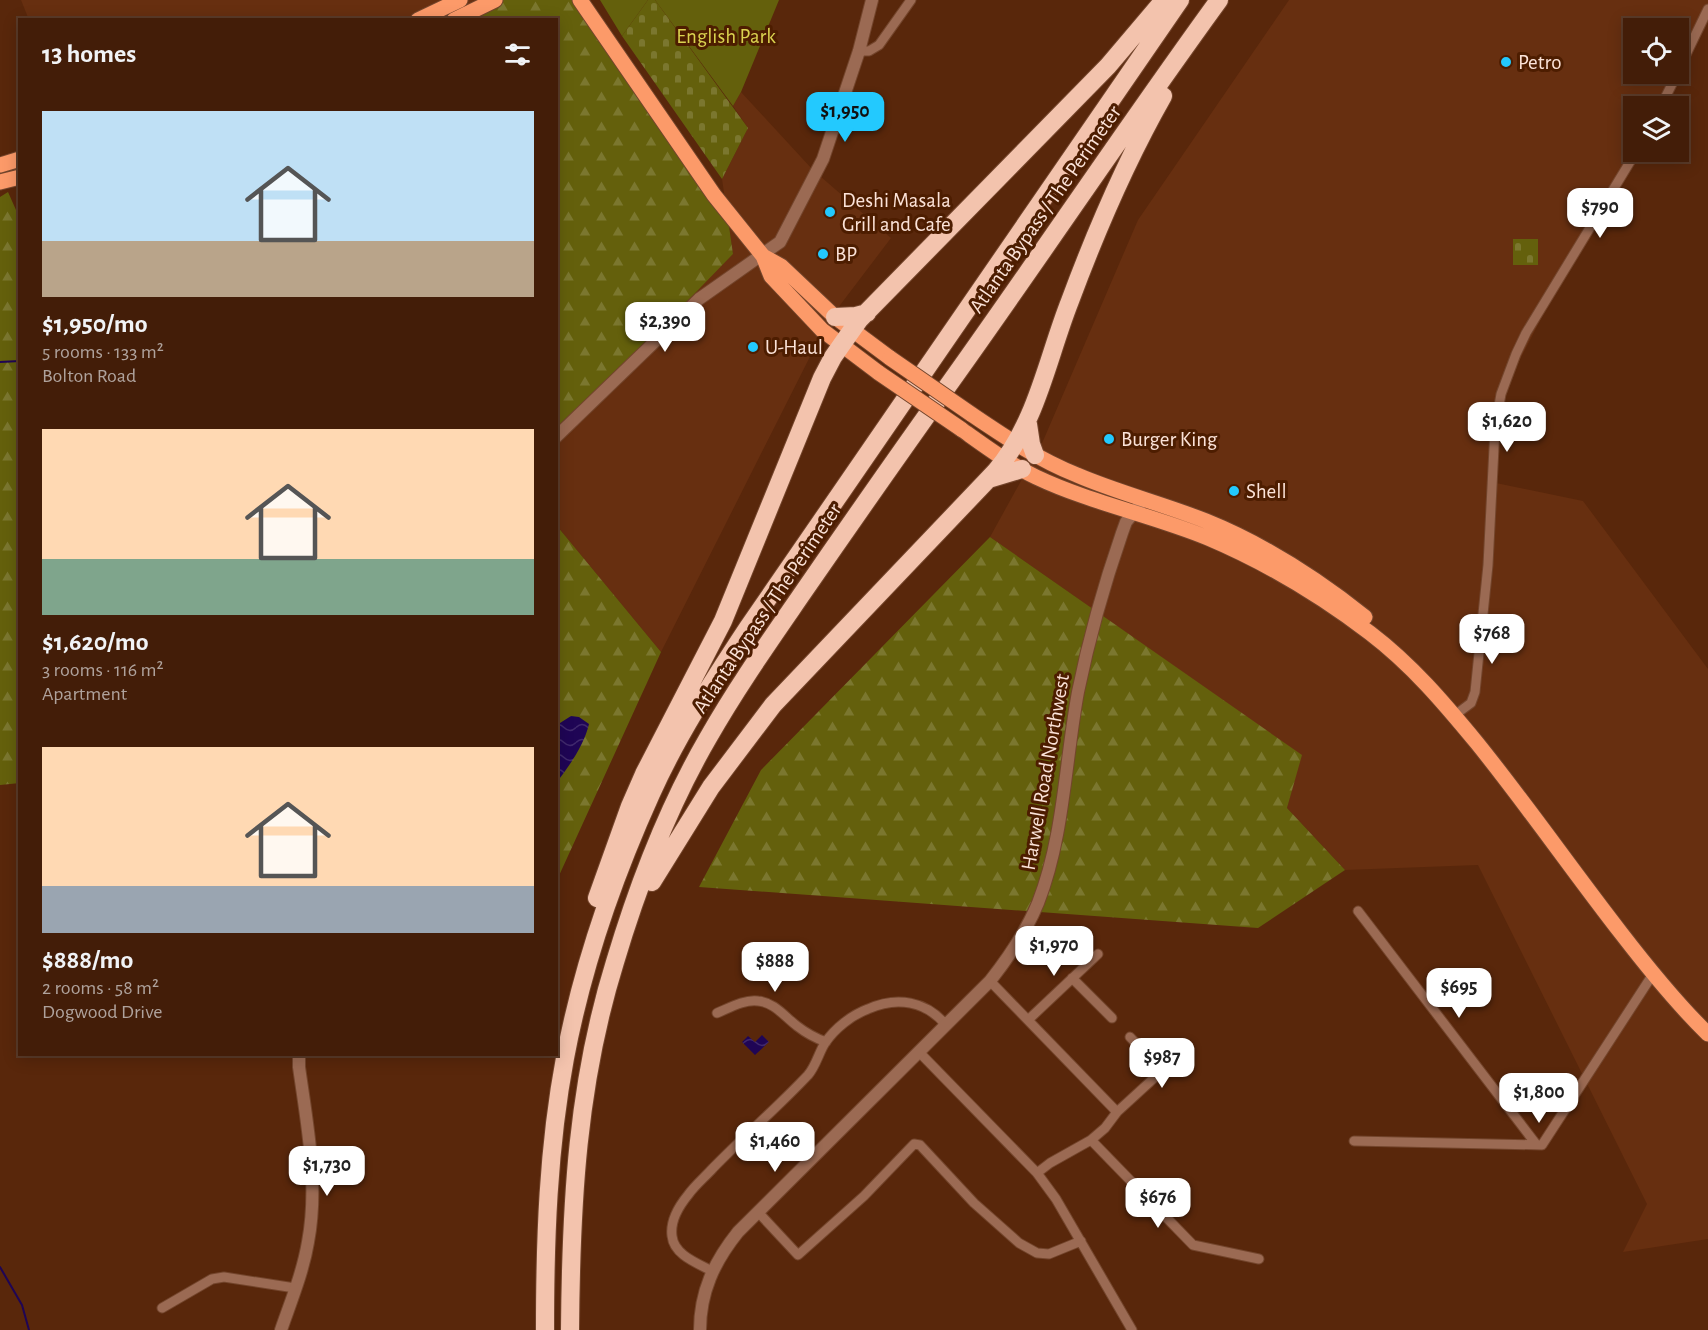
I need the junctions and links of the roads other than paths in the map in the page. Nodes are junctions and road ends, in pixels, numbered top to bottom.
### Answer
1 (460, 0) edge
2 (495, 0) edge
3 (580, 0) edge
4 (872, 0) edge
5 (911, 0) edge
6 (1164, 0) edge
7 (1180, 0) edge
8 (1219, 0) edge
9 (1708, 9) edge
10 (422, 18) edge
11 (458, 18) edge
12 (1689, 49) edge
13 (859, 51) junction
14 (18, 160) edge
15 (1630, 162) edge
16 (0, 165) edge
17 (18, 178) edge
18 (0, 182) edge
19 (763, 256) junction
20 (867, 313) junction
21 (835, 317) junction
22 (846, 338) junction
23 (1028, 424) junction
24 (558, 435) edge
25 (1016, 444) junction
26 (1035, 455) junction
27 (1005, 459) junction
28 (1022, 469) junction
29 (988, 480) junction
30 (1145, 500) junction
31 (1134, 512) junction
32 (1458, 713) junction
33 (1358, 911) dead end
34 (628, 919) junction
35 (1098, 954) dead end
36 (1653, 974) junction
37 (1072, 978) junction
38 (990, 981) junction
39 (717, 1013) dead end
40 (1112, 1018) dead end
41 (1028, 1020) junction
42 (573, 1022) junction
43 (946, 1025) junction
44 (1708, 1034) edge
45 (1130, 1036) dead end
46 (826, 1042) junction
47 (1188, 1047) dead end
48 (919, 1052) junction
49 (299, 1056) edge
50 (1162, 1071) junction
51 (1117, 1112) junction
52 (1091, 1140) junction
53 (1354, 1140) dead end
54 (1536, 1144) junction
55 (1037, 1173) junction
56 (758, 1212) junction
57 (1081, 1241) junction
58 (1258, 1259) dead end
59 (712, 1271) junction
60 (295, 1288) junction
61 (162, 1308) dead end
62 (281, 1330) edge
63 (544, 1330) edge
64 (570, 1330) edge
65 (700, 1330) edge
66 (1132, 1330) edge

1 - 10 main road
2 - 11 main road
3 - 19 main road
4 - 13 street
5 - 13 street
6 - 20 highway
7 - 42 highway, Atlanta Bypass / The Perimeter
8 - 23 highway
8 - 34 highway, Atlanta Bypass / The Perimeter
9 - 12 street
13 - 19 street
14 - 16 main road
15 - 32 street
17 - 18 main road
19 - 21 main road
19 - 22 main road
19 - 24 street
20 - 21 highway
20 - 22 highway
21 - 22 main road
22 - 25 main road, bridge
22 - 27 main road, bridge
22 - 42 highway
23 - 25 highway
23 - 26 highway
25 - 26 main road
25 - 27 highway
26 - 30 main road
27 - 28 main road
27 - 29 highway
28 - 29 highway
28 - 31 main road
29 - 34 highway
30 - 31 street, Harwell Road Northwest
30 - 32 main road
31 - 32 main road
31 - 38 street, Harwell Road Northwest
32 - 36 main road
33 - 54 street
34 - 64 highway, Atlanta Bypass / The Perimeter
35 - 37 street
36 - 44 main road
36 - 54 street
37 - 40 street
37 - 41 street
38 - 41 street
38 - 43 street, Harwell Road Northwest
39 - 46 street
41 - 51 street
42 - 63 highway, Atlanta Bypass / The Perimeter
43 - 46 street
43 - 48 street, Harwell Road Northwest
45 - 50 street
46 - 59 street
47 - 50 street
48 - 55 street
48 - 56 street, Harwell Road Northwest
49 - 60 street
50 - 51 street
51 - 52 street
52 - 55 street
52 - 58 street
53 - 54 street
55 - 57 street
56 - 57 street
56 - 59 street, Harwell Road Northwest
57 - 66 street
59 - 65 street, Harwell Road Northwest
60 - 61 street
60 - 62 street

